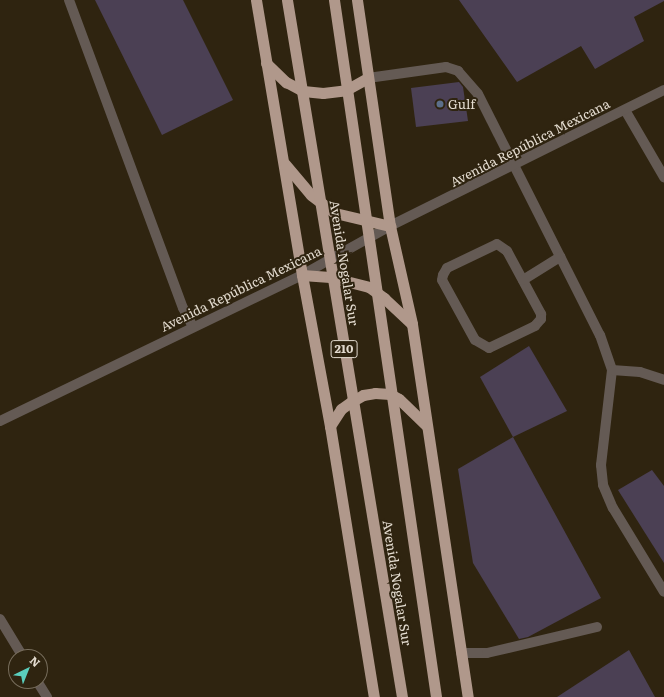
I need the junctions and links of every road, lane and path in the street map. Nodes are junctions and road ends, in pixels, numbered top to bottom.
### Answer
1 (69, 0) edge
2 (256, 0) edge
3 (287, 0) edge
4 (334, 0) edge
5 (357, 0) edge
6 (266, 63) junction
7 (368, 78) junction
8 (664, 90) edge
9 (625, 110) junction
10 (284, 163) junction
11 (512, 165) junction
12 (664, 177) edge
13 (390, 226) junction
14 (560, 257) junction
15 (302, 275) junction
16 (523, 280) junction
17 (412, 324) junction
18 (193, 327) junction
19 (612, 370) junction
20 (664, 380) edge
21 (0, 422) edge
22 (426, 425) junction
23 (330, 426) junction
24 (664, 592) edge
25 (0, 619) edge
26 (597, 627) dead end
27 (18, 649) edge
28 (461, 653) junction
29 (374, 697) edge
30 (402, 697) edge
31 (436, 697) edge
32 (468, 697) edge

1 - 18 street
2 - 6 highway
3 - 30 highway, Avenida Nogalar Sur / 210, bridge
4 - 31 highway, Avenida Nogalar Sur, bridge
5 - 7 highway
6 - 7 highway
6 - 10 highway
7 - 11 street
7 - 13 highway
8 - 9 street, Avenida República Mexicana
9 - 11 street, Avenida República Mexicana
9 - 12 street
10 - 13 highway
10 - 15 highway
11 - 13 street, Avenida República Mexicana
11 - 14 street
13 - 15 street, Avenida República Mexicana
13 - 17 highway
14 - 16 street
14 - 19 street
15 - 17 highway
15 - 18 street, Avenida República Mexicana
15 - 23 highway
16 - 16 street
17 - 22 highway
18 - 21 street, Avenida República Mexicana
19 - 20 street
19 - 24 street
22 - 23 highway
22 - 28 highway
23 - 29 highway
25 - 27 street
26 - 28 street
28 - 32 highway

